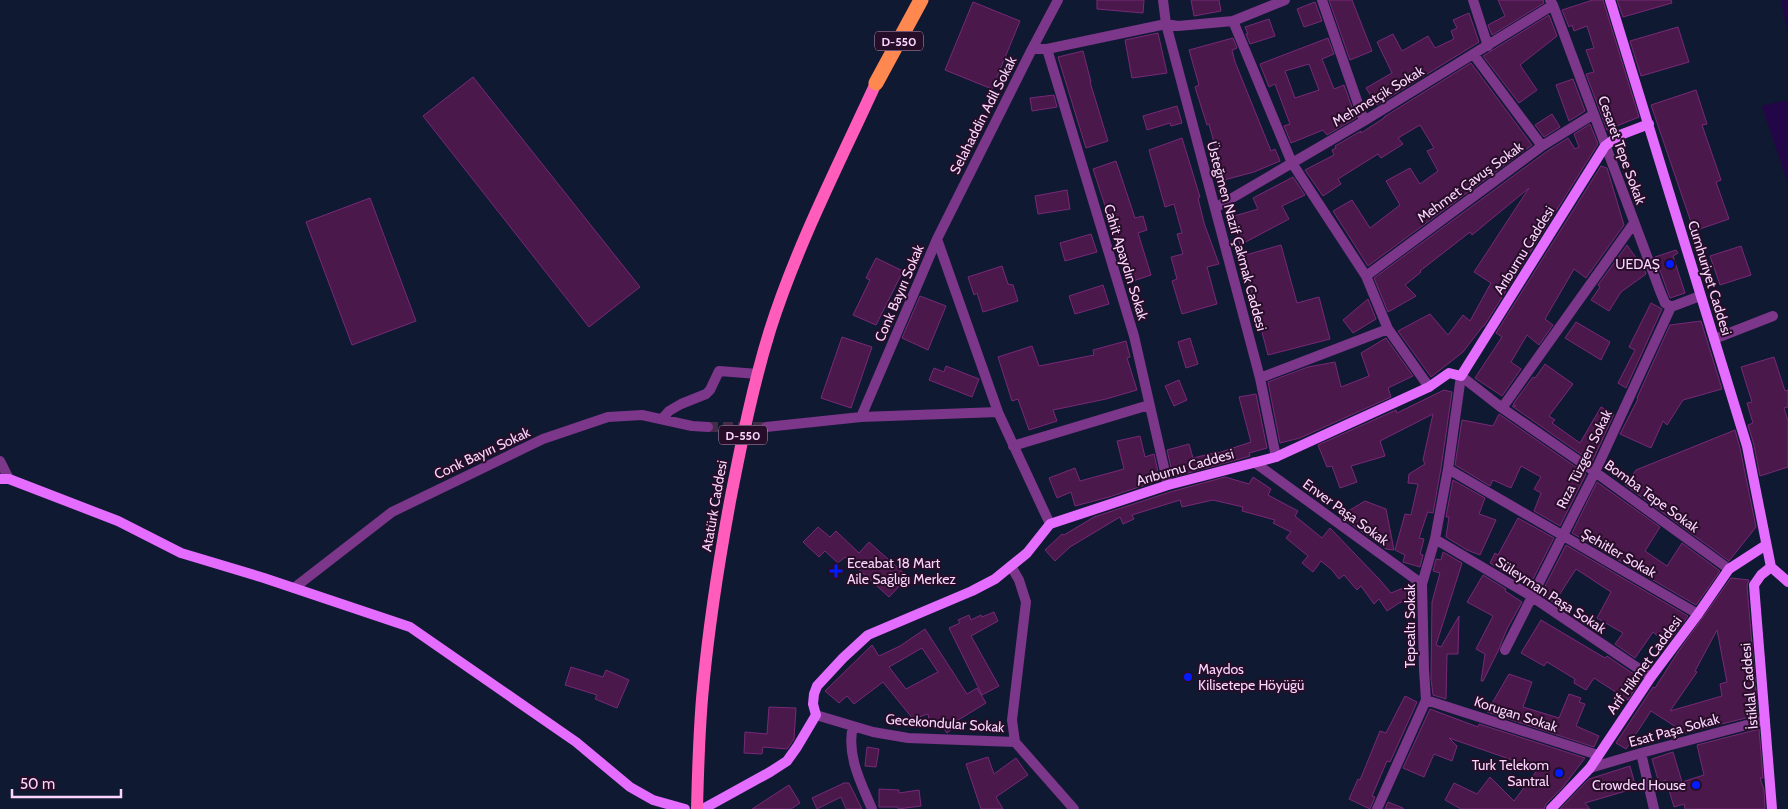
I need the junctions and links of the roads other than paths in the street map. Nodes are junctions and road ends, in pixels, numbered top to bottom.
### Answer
1 (916, 0) edge
2 (921, 0) edge
3 (1058, 0) edge
4 (1163, 0) edge
5 (1285, 0) edge
6 (1322, 0) edge
7 (1473, 0) edge
8 (1610, 0) edge
9 (1553, 2) edge
10 (1233, 21) junction
11 (1166, 24) junction
12 (1488, 46) junction
13 (1032, 49) junction
14 (1047, 49) junction
15 (1474, 54) junction
16 (876, 83) junction
17 (1594, 114) junction
18 (1364, 121) junction
19 (1649, 124) junction
20 (1542, 146) junction
21 (1605, 146) junction
22 (1292, 163) junction
23 (1215, 208) junction
24 (1634, 224) junction
25 (937, 239) junction
26 (1366, 276) junction
27 (1700, 296) junction
28 (1671, 307) junction
29 (1773, 316) dead end
30 (1388, 329) junction
31 (1714, 339) junction
32 (758, 374) junction
33 (1461, 376) junction
34 (1260, 378) junction
35 (1430, 387) junction
36 (1149, 405) junction
37 (1502, 408) junction
38 (998, 412) junction
39 (861, 417) junction
40 (662, 419) junction
41 (708, 427) tunnel mouth
42 (766, 427) tunnel mouth
43 (1013, 446) junction
44 (1276, 457) junction
45 (0, 461) edge
46 (1254, 462) junction
47 (1448, 469) junction
48 (1595, 472) junction
49 (4, 479) edge
50 (1168, 485) junction
51 (1050, 524) junction
52 (1562, 536) junction
53 (1434, 540) junction
54 (1766, 545) junction
55 (1011, 566) junction
56 (1771, 567) junction
57 (1729, 569) junction
58 (1788, 582) edge
59 (1422, 584) junction
60 (294, 588) junction
61 (1531, 596) junction
62 (1698, 614) junction
63 (1505, 650) dead end
64 (1651, 677) junction
65 (1426, 700) junction
66 (816, 715) junction
67 (1765, 720) junction
68 (853, 726) junction
69 (1015, 742) junction
70 (1641, 752) junction
71 (1598, 755) junction
72 (1590, 768) junction
73 (685, 809) edge
74 (697, 809) edge
75 (703, 809) edge
76 (872, 809) edge
77 (1074, 809) edge
78 (1377, 809) edge
79 (1551, 809) edge
80 (1654, 809) edge
81 (1772, 809) edge

1 - 16 highway, D-550
2 - 16 highway, D-550
3 - 13 street
4 - 11 street, Üsteğmen Nazif Çakmak Caddesi
5 - 10 street, Selahaddin Adil Sokak
6 - 18 street
7 - 12 street
8 - 19 street, Cumhuriyet Caddesi
9 - 12 street, Mehmetçik Sokak
9 - 17 street, Cesaret Tepe Sokak
10 - 11 street, Selahaddin Adil Sokak
10 - 22 street
11 - 14 street, Selahaddin Adil Sokak
11 - 23 street, Üsteğmen Nazif Çakmak Caddesi
12 - 15 street, Mehmetçik Sokak
13 - 14 street, Selahaddin Adil Sokak
13 - 25 street, Selahaddin Adil Sokak
14 - 36 street, Cahit Apaydın Sokak
15 - 18 street, Mehmetçik Sokak
15 - 20 street
16 - 32 main road, Atatürk Caddesi / D-550
17 - 20 street, Mehmet Çavuş Sokak
17 - 21 street, Cesaret Tepe Sokak
18 - 22 street, Mehmetçik Sokak
19 - 21 street, Arıburnu Caddesi
19 - 27 street, Cumhuriyet Caddesi
20 - 26 street, Mehmet Çavuş Sokak
21 - 24 street, Cesaret Tepe Sokak
21 - 33 street, Arıburnu Caddesi
22 - 23 street, Mehmetçik Sokak
22 - 26 street
23 - 34 street, Üsteğmen Nazif Çakmak Caddesi
24 - 28 street, Cesaret Tepe Sokak
24 - 37 street
25 - 38 street, Conk Bayırı Sokak
25 - 39 street, Conk Bayırı Sokak
26 - 30 street
27 - 28 street
27 - 31 street, Cumhuriyet Caddesi
28 - 48 street, Rıza Tüzgen Sokak
29 - 31 street
30 - 34 street
30 - 35 street
31 - 54 street, Cumhuriyet Caddesi
32 - 40 street
32 - 74 main road, Atatürk Caddesi / D-550
33 - 35 street, Arıburnu Caddesi
33 - 37 street, Bomba Tepe Sokak
33 - 47 street, Tepealtı Sokak
34 - 44 street, Üsteğmen Nazif Çakmak Caddesi
35 - 44 street, Arıburnu Caddesi
36 - 43 street
36 - 50 street, Cahit Apaydın Sokak
37 - 48 street, Bomba Tepe Sokak
38 - 39 street
38 - 43 street, Conk Bayırı Sokak
39 - 42 street
40 - 41 street, Conk Bayırı Sokak
40 - 60 street, Conk Bayırı Sokak
43 - 51 street, Conk Bayırı Sokak
44 - 46 street, Arıburnu Caddesi
45 - 49 street
46 - 50 street, Arıburnu Caddesi
46 - 59 street, Enver Paşa Sokak
47 - 52 street, Şehitler Sokak
47 - 53 street, Tepealtı Sokak
48 - 52 street, Rıza Tüzgen Sokak
48 - 57 street, Bomba Tepe Sokak
49 - 60 street
50 - 51 street, Arıburnu Caddesi
51 - 55 street
52 - 61 street, Rıza Tüzgen Sokak
52 - 62 street, Şehitler Sokak
53 - 59 street, Tepealtı Sokak
53 - 61 street, Süleyman Paşa Sokak
54 - 56 street, Cumhuriyet Caddesi
54 - 57 street, Arif Hikmet Caddesi
55 - 66 street
55 - 69 street
56 - 58 street
56 - 67 street, İstiklal Caddesi
57 - 62 street, Arif Hikmet Caddesi
59 - 65 street, Tepealtı Sokak
60 - 73 street
61 - 63 street, Rıza Tüzgen Sokak
61 - 64 street, Süleyman Paşa Sokak
62 - 64 street, Arif Hikmet Caddesi
64 - 71 street, Arif Hikmet Caddesi
65 - 71 street, Korugan Sokak
65 - 78 street, Tepealtı Sokak
66 - 68 street, Gecekondular Sokak
66 - 75 street
67 - 70 street, Esat Paşa Sokak
67 - 81 street, İstiklal Caddesi
68 - 69 street, Gecekondular Sokak
68 - 76 street
69 - 77 street, Gecekondular Sokak
70 - 72 street, Esat Paşa Sokak
70 - 80 street
71 - 72 street, Arif Hikmet Caddesi
72 - 79 street, Arif Hikmet Caddesi

